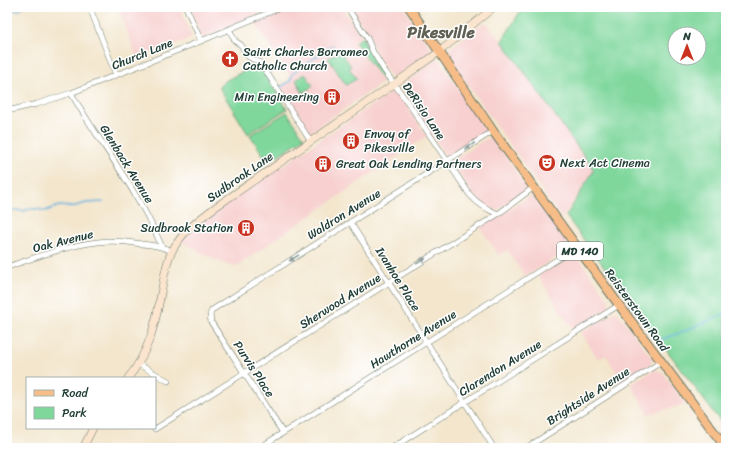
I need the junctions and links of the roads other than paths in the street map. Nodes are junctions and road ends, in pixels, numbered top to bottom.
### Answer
1 (186, 7) edge
2 (282, 7) edge
3 (347, 7) edge
4 (409, 7) edge
5 (494, 7) edge
6 (90, 8) dead end
7 (229, 30) junction
8 (201, 42) junction
9 (439, 52) junction
10 (116, 75) junction
11 (394, 84) junction
12 (71, 93) junction
13 (7, 111) edge
14 (493, 131) junction
15 (311, 142) junction
16 (447, 161) junction
17 (534, 188) junction
18 (498, 214) junction
19 (350, 222) junction
20 (162, 246) junction
21 (577, 247) junction
22 (172, 251) junction
23 (7, 267) edge
24 (388, 282) junction
25 (619, 305) junction
26 (210, 315) joint
27 (426, 342) junction
28 (661, 362) junction
29 (138, 364) junction
30 (244, 373) junction
31 (129, 377) edge
32 (168, 382) dead end
33 (465, 402) junction
34 (92, 429) edge
35 (155, 430) dead end
36 (283, 433) junction
37 (83, 448) edge
38 (259, 448) edge
39 (392, 448) edge
40 (494, 448) edge
41 (526, 448) edge
42 (726, 448) edge

1 - 8 street
2 - 7 street, Church Lane
3 - 11 street, DeRisio Lane
4 - 9 main road, Reisterstown Road / MD 140
5 - 9 street, Sudbrook Lane
6 - 10 street
7 - 8 street, Church Lane
7 - 15 street
8 - 10 street, Church Lane
9 - 11 street, Sudbrook Lane
9 - 14 main road, Reisterstown Road / MD 140
10 - 12 street, Church Lane
11 - 15 street, Sudbrook Lane
11 - 16 street, DeRisio Lane
12 - 13 street, Church Lane
12 - 20 street, Glenback Avenue
14 -> 16 street, Waldron Avenue
14 - 17 main road, Reisterstown Road / MD 140
15 - 22 street, Sudbrook Lane
16 - 18 street, DeRisio Lane
16 - 19 street, Waldron Avenue
17 - 18 street, Sherwood Avenue
17 - 21 main road, Reisterstown Road / MD 140
24 -> 18 street, Sherwood Avenue
19 - 24 street, Ivanhoe Place
19 -> 26 street, Waldron Avenue
20 - 22 street, Oak Avenue
20 - 23 street, Oak Avenue
21 - 25 main road, Reisterstown Road / MD 140
21 - 27 street, Hawthorne Avenue
22 - 29 street, Sudbrook Lane
24 - 27 street, Ivanhoe Place
24 - 30 street, Sherwood Avenue
25 - 28 main road, Reisterstown Road / MD 140
25 - 33 street, Clarendon Avenue
26 - 30 street, Purvis Place
27 - 33 street, Ivanhoe Place
27 - 36 street, Hawthorne Avenue
28 - 41 street, Brightside Avenue
28 - 42 main road, Reisterstown Road / MD 140
29 - 31 street, Sudbrook Lane
29 - 32 street
30 - 35 street, Sherwood Avenue
30 - 36 street, Purvis Place
33 - 39 street, Clarendon Avenue
33 - 40 street, Ivanhoe Place
34 - 37 street
36 - 38 street, Hawthorne Avenue

